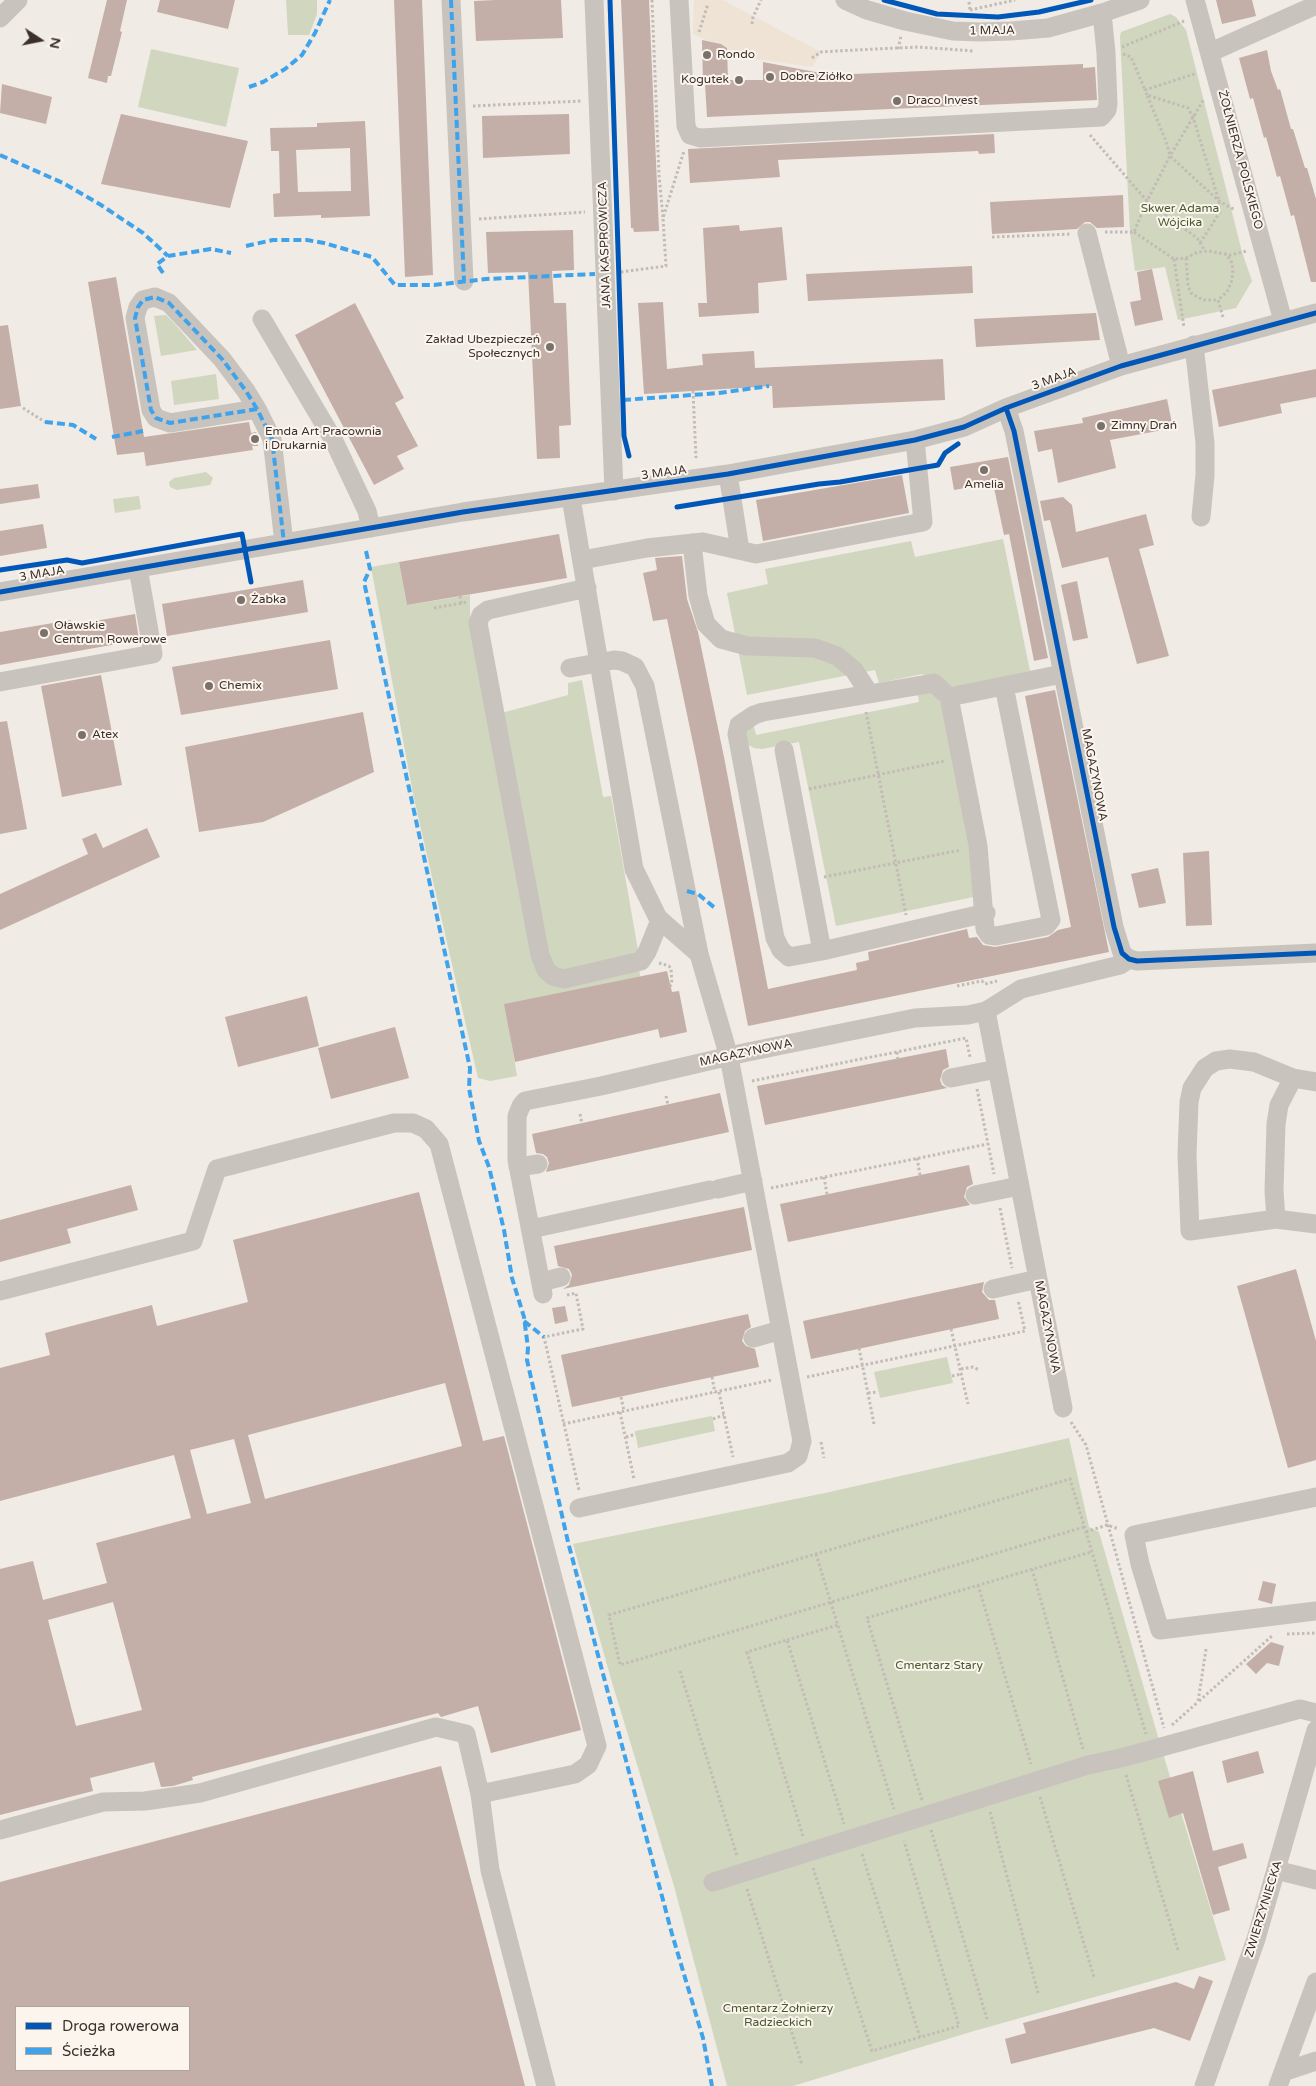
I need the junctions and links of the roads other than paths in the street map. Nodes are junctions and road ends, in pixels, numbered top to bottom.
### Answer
1 (18, 0) edge
2 (451, 0) edge
3 (594, 0) edge
4 (679, 0) edge
5 (845, 0) edge
6 (1140, 0) edge
7 (1195, 0) edge
8 (1316, 5) edge
9 (1102, 13) junction
10 (0, 18) edge
11 (1211, 52) junction
12 (1087, 233) dead end
13 (464, 281) dead end
14 (1316, 313) edge
15 (262, 318) dead end
16 (1283, 321) junction
17 (1194, 345) junction
18 (1121, 366) junction
19 (1006, 408) junction
20 (257, 409) junction
21 (914, 440) junction
22 (728, 474) junction
23 (614, 491) junction
24 (571, 498) junction
25 (1201, 517) dead end
26 (371, 528) junction
27 (284, 543) junction
28 (692, 543) junction
29 (740, 550) junction
30 (582, 560) junction
31 (138, 568) junction
32 (587, 588) junction
33 (0, 592) edge
34 (599, 663) junction
35 (570, 668) dead end
36 (1062, 674) junction
37 (0, 682) edge
38 (1004, 686) junction
39 (866, 694) junction
40 (948, 697) junction
41 (784, 750) dead end
42 (986, 913) junction
43 (660, 920) junction
44 (822, 951) junction
45 (1316, 953) edge
46 (699, 954) junction
47 (1129, 959) junction
48 (986, 1011) junction
49 (729, 1057) junction
50 (997, 1069) junction
51 (951, 1078) dead end
52 (1293, 1078) junction
53 (1316, 1082) edge
54 (538, 1164) dead end
55 (518, 1167) junction
56 (760, 1180) junction
57 (1020, 1186) junction
58 (975, 1195) dead end
59 (1276, 1219) junction
60 (1316, 1224) edge
61 (531, 1229) junction
62 (561, 1277) dead end
63 (1038, 1279) junction
64 (993, 1289) dead end
65 (0, 1291) edge
66 (781, 1330) junction
67 (753, 1338) dead end
68 (1063, 1408) dead end
69 (1316, 1497) edge
70 (583, 1507) road end
71 (1316, 1611) edge
72 (1316, 1713) edge
73 (1316, 1730) edge
74 (480, 1794) junction
75 (0, 1830) edge
76 (1276, 1870) junction
77 (1316, 1880) edge
78 (713, 1882) dead end
79 (1316, 1982) edge
80 (1316, 2061) edge
81 (1280, 2079) edge
82 (546, 2086) edge
83 (1204, 2086) edge

1 - 10 street
2 - 13 street
3 - 23 street, JANA KASPROWICZA
4 - 9 street
5 - 9 street, 1 MAJA
6 - 9 street, 1 MAJA
7 - 11 street, ŻOŁNIERZA POLSKIEGO
8 - 11 street
11 - 16 street, ŻOŁNIERZA POLSKIEGO
12 - 18 street
14 - 16 street, 3 MAJA
15 - 26 street
16 - 17 street, 3 MAJA
17 - 18 street, 3 MAJA
17 - 25 street
18 - 19 street, 3 MAJA
19 - 21 street, 3 MAJA
19 - 36 street, MAGAZYNOWA
20 - 20 street
20 - 27 street
21 - 22 street, 3 MAJA
21 - 29 street
22 - 23 street, 3 MAJA
22 - 29 street
23 - 24 street, 3 MAJA
24 - 26 street, 3 MAJA
24 - 30 street
26 - 27 street, 3 MAJA
27 - 31 street, 3 MAJA
28 - 29 street
28 - 30 street
28 - 39 street
30 - 32 street
31 - 33 street, 3 MAJA
31 - 37 street
32 - 34 street
32 - 43 street
34 - 35 street
34 - 43 street
34 - 46 street
36 - 38 street
36 - 47 street, MAGAZYNOWA
38 - 40 street
38 - 42 street
39 - 40 street
39 - 44 street
40 - 42 street
41 - 44 street
42 - 44 street
43 - 46 street
45 - 47 street, MAGAZYNOWA
46 - 49 street
47 - 48 street, MAGAZYNOWA
48 - 49 street, MAGAZYNOWA
48 - 50 street, MAGAZYNOWA
49 - 55 street, MAGAZYNOWA
49 - 56 street
50 - 51 street
50 - 57 street, MAGAZYNOWA
52 - 53 street
52 - 59 street
52 - 59 street
54 - 55 street
55 - 61 street
56 - 61 street
56 - 66 street
57 - 58 street
57 - 63 street, MAGAZYNOWA
59 - 60 street
61 - 62 street
63 - 64 street
63 - 68 street, MAGAZYNOWA
65 - 74 street
66 - 67 street
66 - 70 street
69 - 71 street
72 - 78 street
73 - 76 street, ZWIERZYNIECKA
74 - 75 street
74 - 82 street
76 - 77 street
76 - 83 street, ZWIERZYNIECKA
79 - 81 street
80 - 81 street

